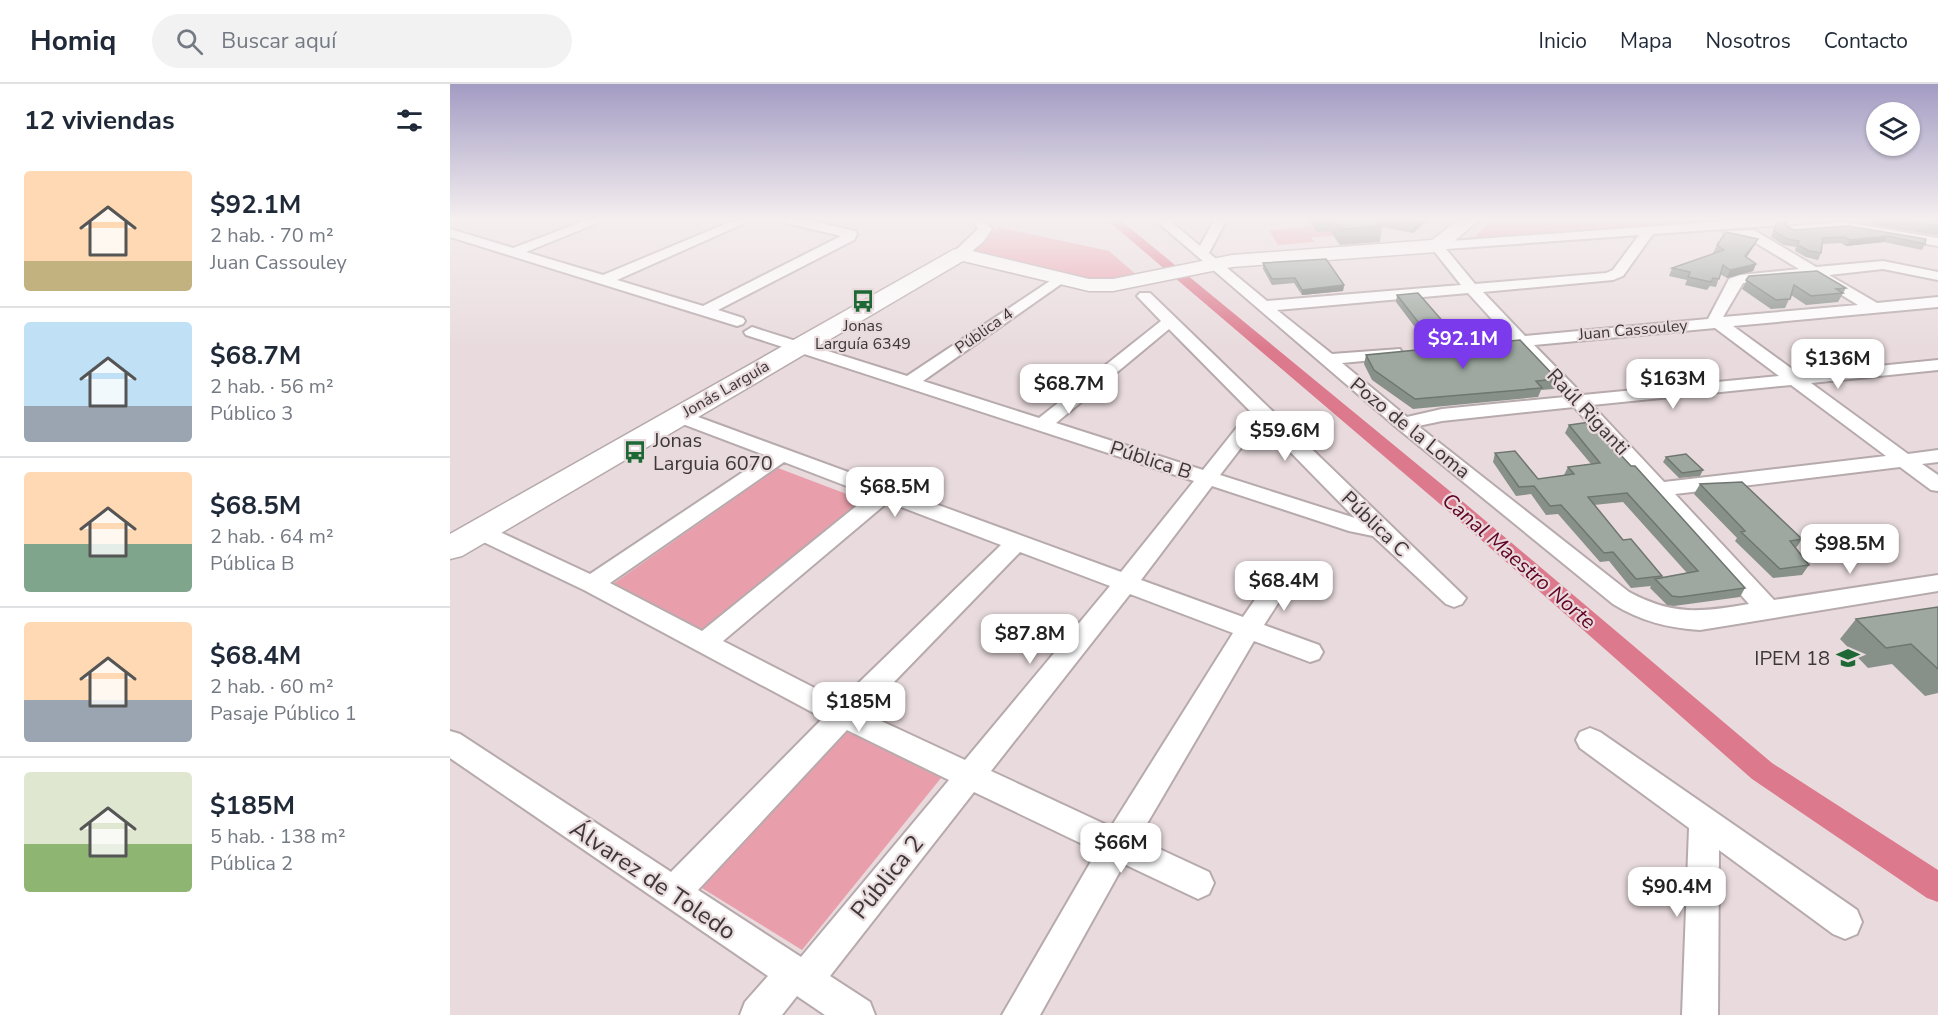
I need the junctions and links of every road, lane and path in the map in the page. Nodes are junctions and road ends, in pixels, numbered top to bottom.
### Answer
1 (547, 262) edge
2 (645, 262) edge
3 (799, 262) edge
4 (945, 262) edge
5 (993, 262) edge
6 (1201, 262) edge
7 (1203, 262) edge
8 (1448, 262) edge
9 (1624, 262) edge
10 (1799, 262) edge
11 (1813, 271) junction
12 (1938, 276) edge
13 (1059, 279) junction
14 (604, 280) junction
15 (1472, 289) junction
16 (1145, 296) dead end
17 (1938, 302) edge
18 (1265, 306) junction
19 (1874, 308) junction
20 (705, 311) junction
21 (1170, 321) junction
22 (1717, 322) junction
23 (1521, 341) junction
24 (1498, 343) edge
25 (798, 347) junction
26 (1407, 352) edge
27 (1327, 360) junction
28 (1938, 365) edge
29 (1793, 380) junction
30 (909, 383) junction
31 (1580, 402) junction
32 (1260, 410) junction
33 (679, 416) junction
34 (1403, 423) junction
35 (1042, 425) junction
36 (782, 455) junction
37 (1938, 456) edge
38 (1904, 460) junction
39 (1205, 478) junction
40 (1938, 485) edge
41 (1659, 489) junction
42 (885, 494) junction
43 (1380, 530) junction
44 (479, 531) junction
45 (1015, 544) junction
46 (450, 548) edge
47 (1286, 572) dead end
48 (1938, 583) edge
49 (592, 584) junction
50 (1124, 585) junction
51 (1454, 598) dead end
52 (1768, 609) junction
53 (1247, 629) junction
54 (703, 644) junction
55 (1310, 652) dead end
56 (843, 716) junction
57 (1590, 740) dead end
58 (450, 743) edge
59 (969, 774) junction
60 (1704, 822) junction
61 (1117, 845) junction
62 (1198, 883) dead end
63 (673, 893) junction
64 (1845, 922) dead end
65 (798, 977) junction
66 (758, 1015) edge
67 (857, 1015) edge
68 (1020, 1015) edge
69 (1700, 1015) edge

1 - 14 street, Pública B
2 - 14 street
3 - 20 street
4 - 25 main road, Jonás Larguía
5 - 13 main road
6 - 13 main road
7 - 18 street, Pozo de la Loma
8 - 15 street, Raúl Riganti
9 - 15 street
10 - 11 street
11 - 12 street
11 - 19 street
11 - 22 street
13 - 30 street, Pública 4
14 - 20 street, Pública B
15 - 18 street
15 - 23 street, Raúl Riganti
16 - 21 street, Pública C
17 - 19 street, Juan Cassouley
18 - 27 street, Pozo de la Loma
19 - 22 street, Juan Cassouley
20 - 25 street, Pública B
21 - 32 street, Pública C
21 - 35 street
22 - 23 street, Juan Cassouley
22 - 29 street
23 - 24 street, Juan Cassouley
23 - 31 street, Raúl Riganti
25 - 30 street, Pública B
25 - 33 main road, Jonás Larguía
26 - 27 street
27 - 34 street, Pozo de la Loma
28 - 29 street
29 - 31 street
29 - 38 street
30 - 35 street, Pública B
31 - 34 street
31 - 41 street, Raúl Riganti
32 - 39 street
32 - 43 street, Pública C
33 - 36 street
33 - 44 main road, Jonás Larguía
34 - 52 street, Pozo de la Loma
35 - 39 street, Pública B
36 - 42 street
36 - 49 street
37 - 38 street
38 - 40 street
38 - 41 street
39 - 43 street, Pública B
39 - 50 street
41 - 52 street, Raúl Riganti
42 - 45 street
42 - 54 street
43 - 51 street, Pública C
44 - 46 main road, Jonás Larguía
44 - 49 street
45 - 50 street
45 - 56 street
47 - 53 street
48 - 52 street, Pozo de la Loma
49 - 54 street
50 - 53 street
50 - 59 street, Pública 2
53 - 55 street
53 - 61 street
54 - 56 street
56 - 59 street
56 - 63 street
57 - 60 street
58 - 63 street, Álvarez de Toledo
59 - 61 street
59 - 65 street, Pública 2
60 - 64 street
60 - 69 street
61 - 62 street
61 - 68 street
63 - 65 street, Álvarez de Toledo
65 - 66 street, Pública 2
65 - 67 street, Álvarez de Toledo

